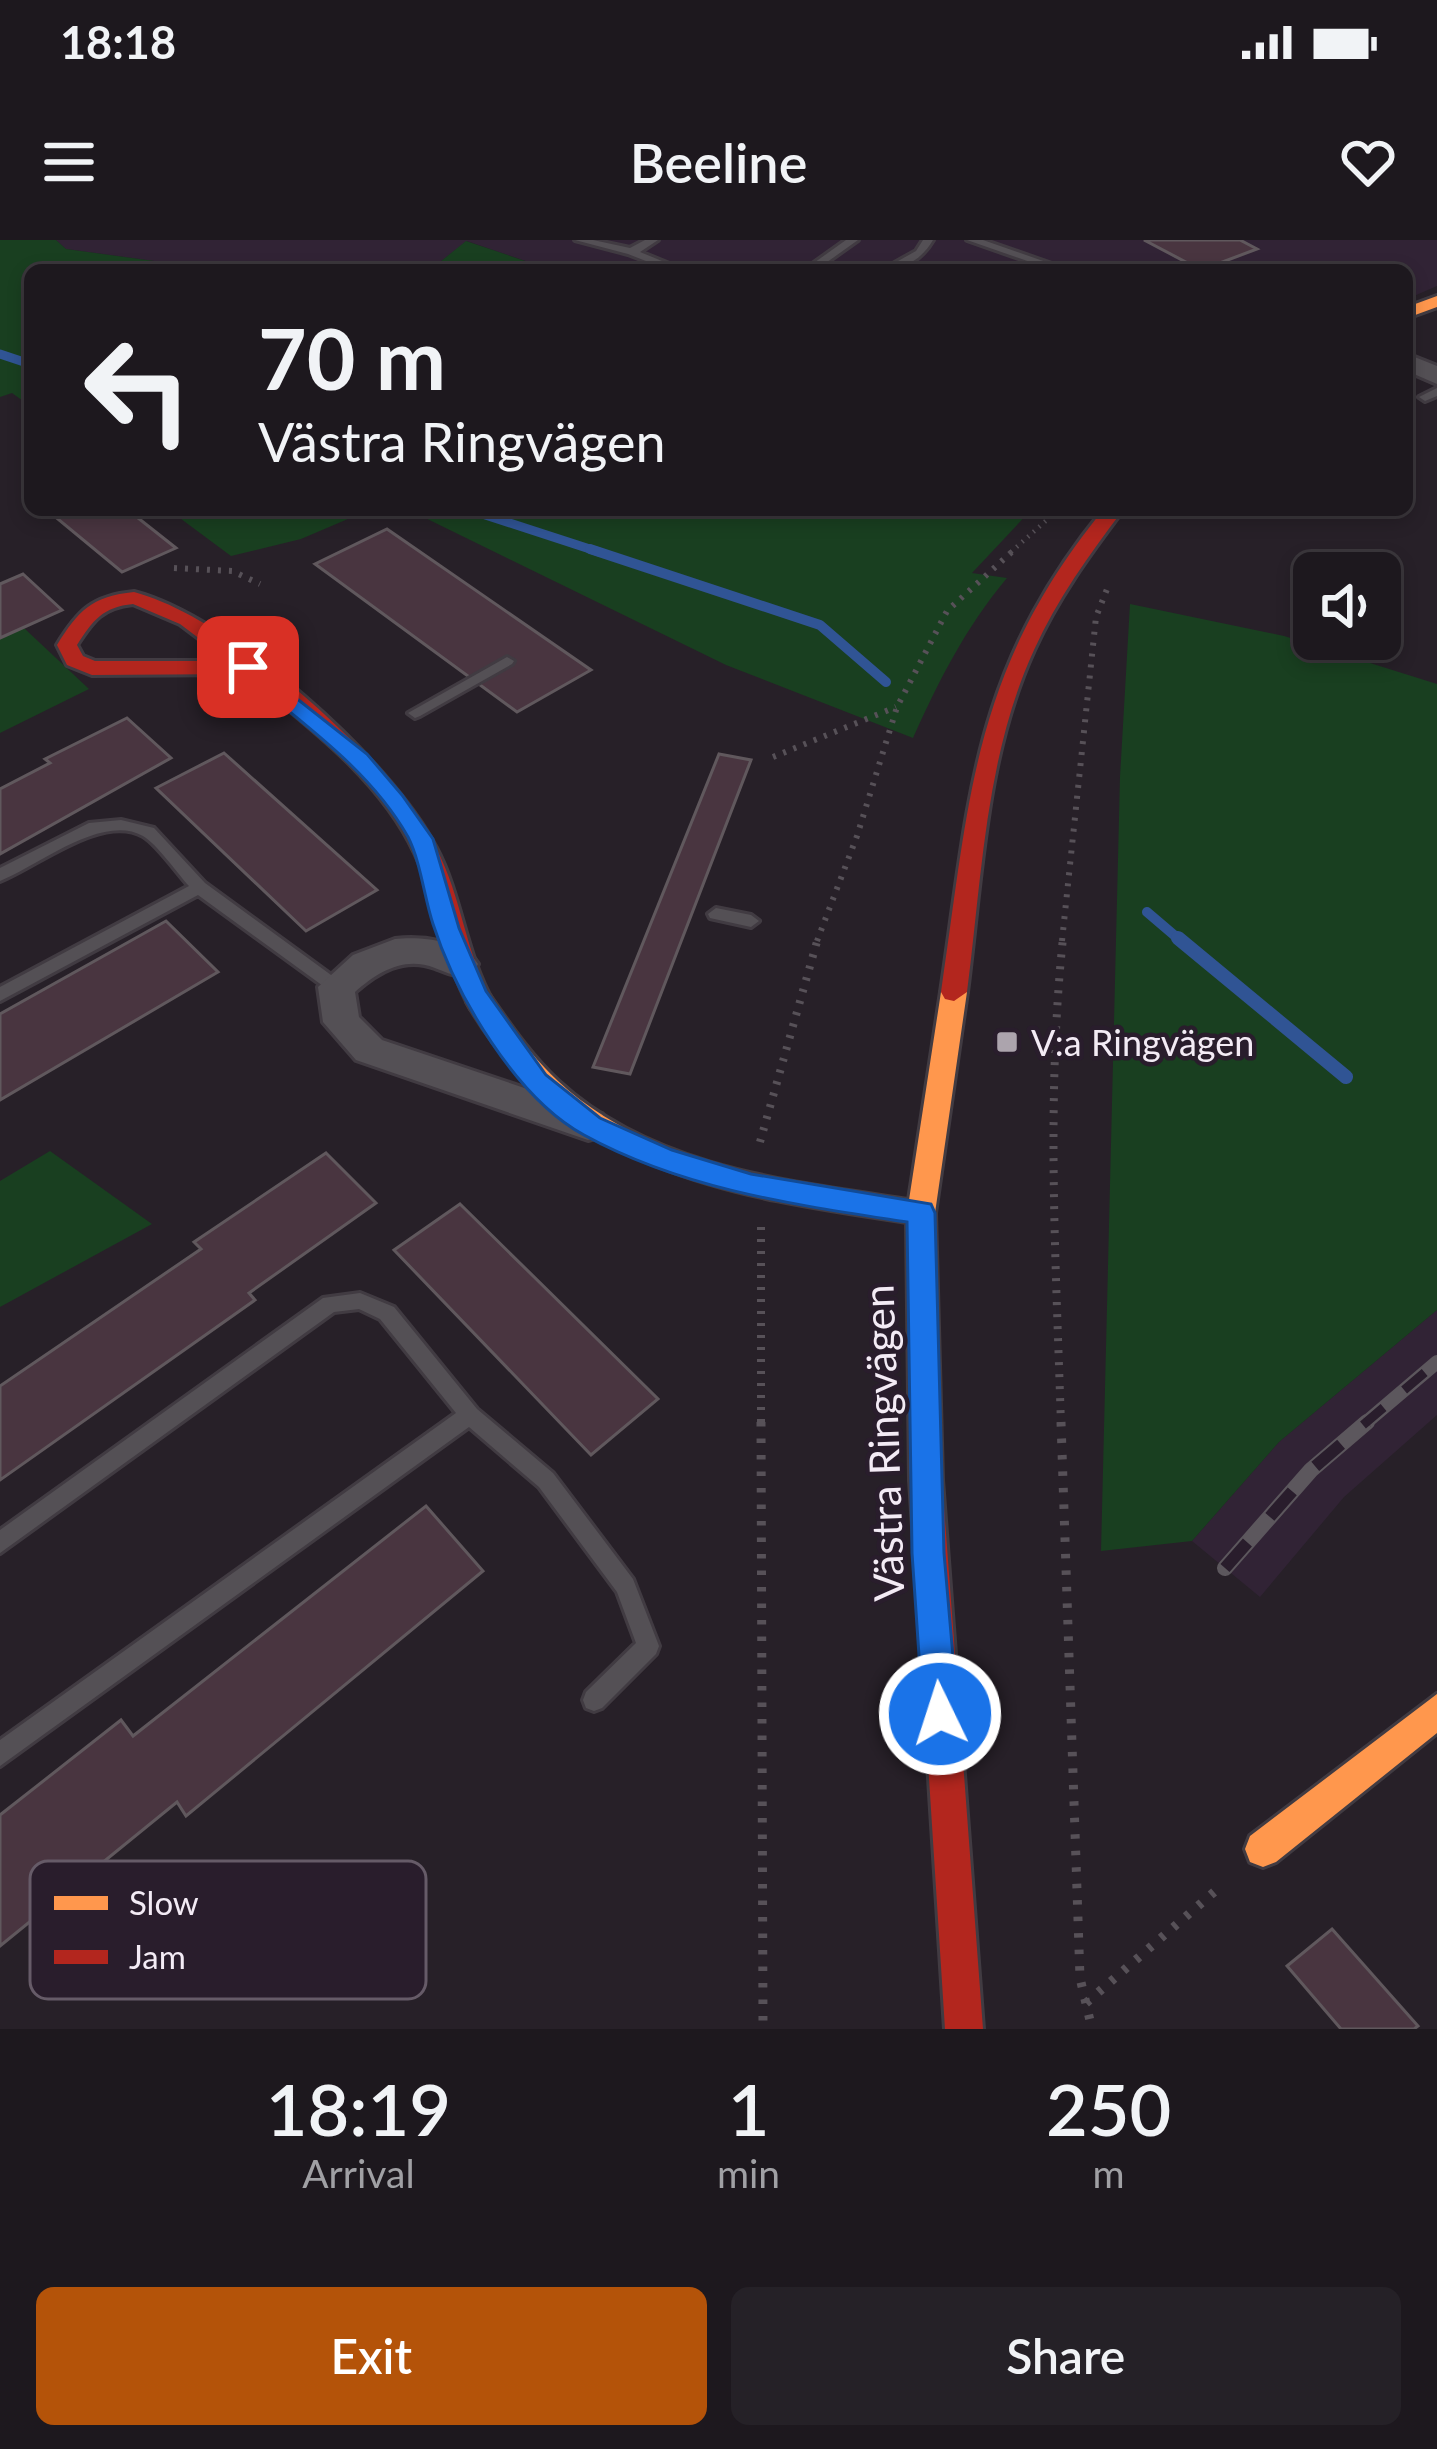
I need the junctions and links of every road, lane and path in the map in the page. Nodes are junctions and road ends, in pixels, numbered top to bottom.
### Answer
1 (580, 240) edge
2 (653, 240) edge
3 (853, 240) edge
4 (928, 240) edge
5 (972, 240) edge
6 (631, 252) junction
7 (663, 264) edge
8 (818, 264) edge
9 (899, 264) edge
10 (1046, 264) edge
11 (1109, 516) edge
12 (1111, 580) dead end
13 (507, 661) dead end
14 (248, 667) junction
15 (897, 706) dead end
16 (415, 712) dead end
17 (773, 757) dead end
18 (0, 875) edge
19 (199, 887) junction
20 (716, 914) dead end
21 (751, 921) dead end
22 (460, 964) junction
23 (336, 987) junction
24 (0, 995) edge
25 (590, 1126) junction
26 (921, 1213) junction
27 (470, 1415) junction
28 (0, 1544) edge
29 (594, 1700) dead end
30 (1437, 1711) edge
31 (0, 1754) edge
32 (1263, 1849) joint
33 (1086, 2003) junction
34 (964, 2029) edge
35 (1093, 2029) edge

1 - 6 lane
2 - 6 lane
3 - 8 lane
4 - 9 lane
5 - 10 lane
6 - 7 lane
11 - 26 street, Västra Ringvägen
12 - 33 path
13 - 16 lane
14 - 14 street
14 - 22 street
15 - 17 path
18 - 19 lane
19 - 23 lane
19 - 24 lane
20 - 21 lane
22 - 23 street
22 - 25 street
23 - 25 street
25 - 26 street
26 - 34 street, Västra Ringvägen
27 - 28 lane
27 - 29 lane
27 - 31 lane
30 - 32 street
32 - 33 path
33 - 35 path

